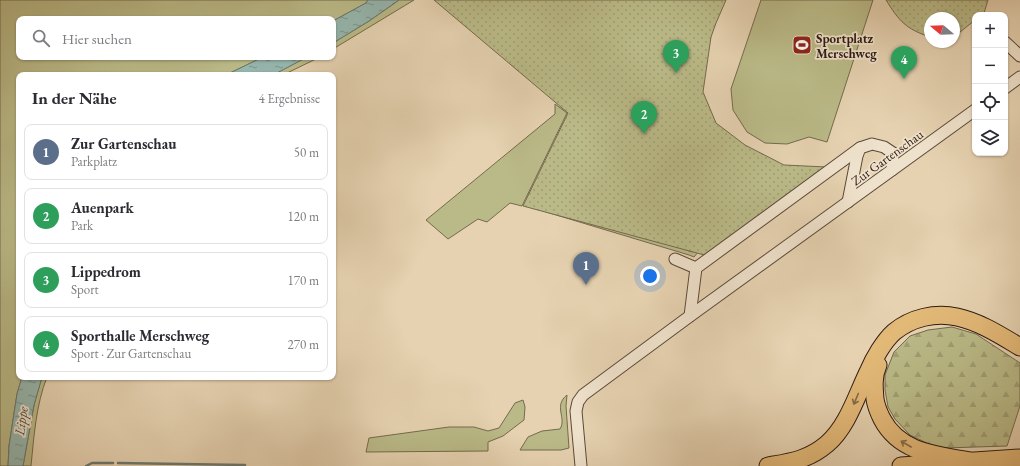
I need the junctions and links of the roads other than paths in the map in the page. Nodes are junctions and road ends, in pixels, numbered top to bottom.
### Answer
1 (1008, 45) edge
2 (1020, 56) edge
3 (1020, 77) edge
4 (1008, 86) edge
5 (972, 112) edge
6 (860, 148) junction
7 (892, 170) junction
8 (848, 202) junction
9 (675, 259) dead end
10 (696, 268) junction
11 (690, 316) junction
12 (1020, 347) edge
13 (1020, 353) edge
14 (1020, 458) edge
15 (974, 461) junction
16 (581, 466) edge
17 (768, 466) edge
18 (901, 466) edge

1 - 2 street
3 - 4 street
5 - 7 street, Zur Gartenschau
6 - 7 street
6 - 8 street
6 - 10 street
7 - 8 street, Zur Gartenschau
8 - 11 street, Zur Gartenschau
9 - 10 street
10 - 11 street
11 - 16 street, Zur Gartenschau
12 -> 17 highway
15 -> 13 highway
14 - 15 highway
15 - 18 highway

